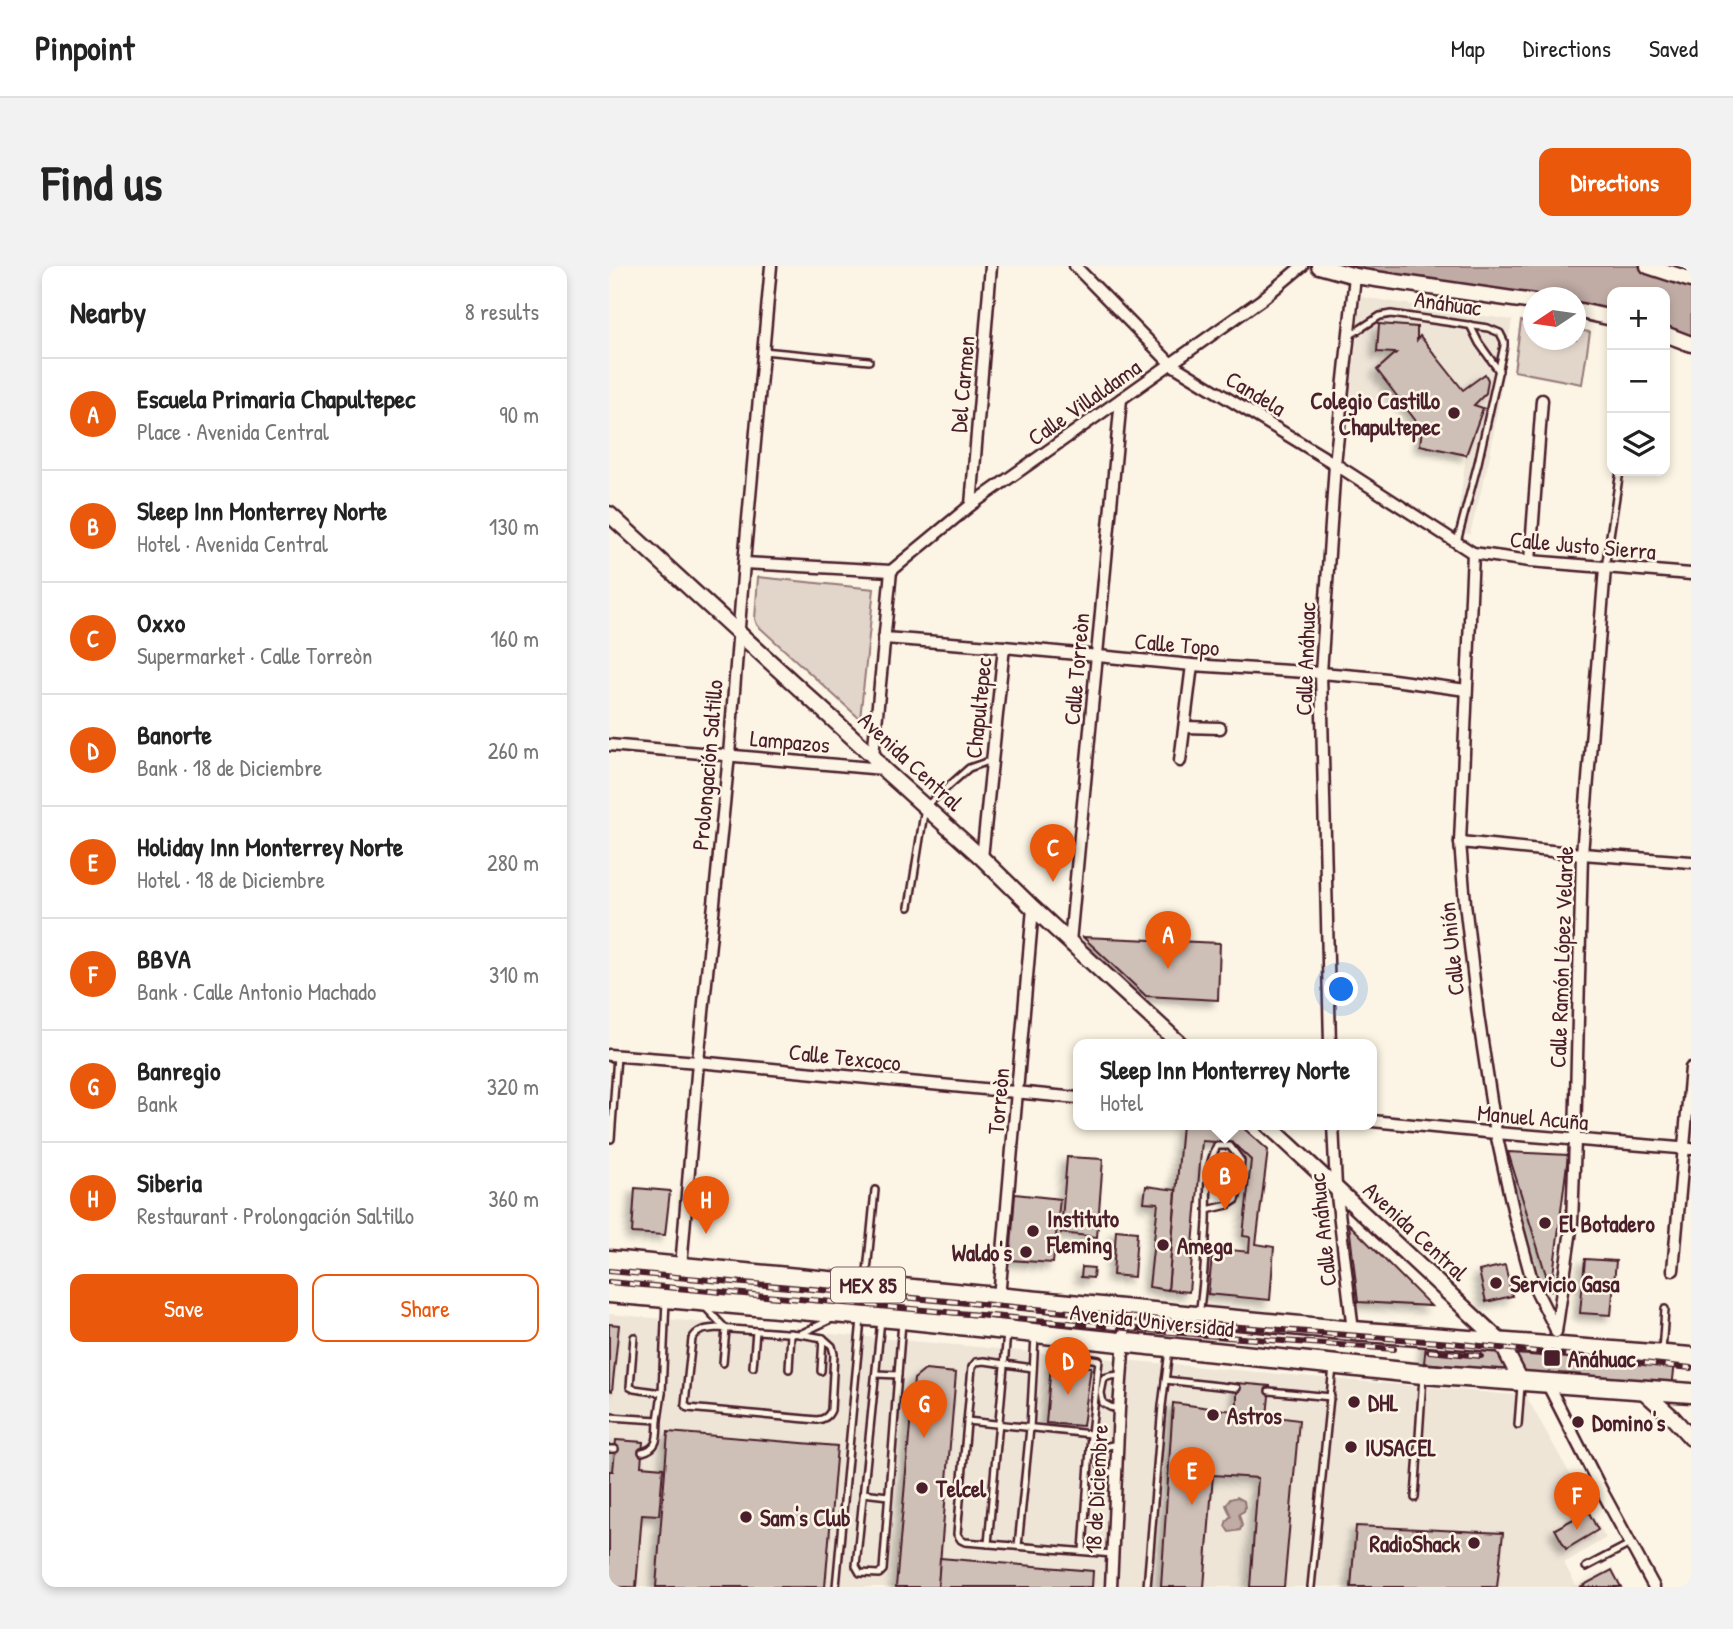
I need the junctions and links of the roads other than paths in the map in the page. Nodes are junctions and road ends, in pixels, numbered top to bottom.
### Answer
1 (771, 266) edge
2 (991, 266) edge
3 (1075, 266) edge
4 (1302, 266) edge
5 (1319, 266) edge
6 (1657, 267) edge
7 (1355, 276) junction
8 (1691, 280) edge
9 (1523, 300) edge
10 (1586, 312) edge
11 (1607, 317) edge
12 (1470, 326) junction
13 (1349, 336) junction
14 (1670, 336) edge
15 (1691, 344) edge
16 (763, 351) junction
17 (869, 361) dead end
18 (1171, 364) junction
19 (1499, 371) junction
20 (1121, 399) junction
21 (1542, 400) dead end
22 (1335, 464) junction
23 (1619, 476) edge
24 (971, 505) junction
25 (609, 514) edge
26 (1457, 542) junction
27 (1472, 553) junction
28 (1530, 561) junction
29 (744, 564) junction
30 (1605, 568) junction
31 (891, 571) junction
32 (1691, 574) edge
33 (738, 633) junction
34 (884, 638) junction
35 (1004, 647) junction
36 (1097, 655) junction
37 (1192, 665) junction
38 (1321, 673) junction
39 (1466, 690) junction
40 (1185, 727) junction
41 (1220, 728) dead end
42 (609, 745) edge
43 (729, 755) junction
44 (873, 756) junction
45 (992, 760) junction
46 (1180, 761) dead end
47 (883, 769) junction
48 (925, 807) junction
49 (1460, 842) junction
50 (1582, 854) junction
51 (982, 858) junction
52 (1691, 862) edge
53 (909, 907) dead end
54 (1033, 908) junction
55 (1070, 942) junction
56 (1175, 1039) edge
57 (1330, 1039) edge
58 (613, 1055) edge
59 (698, 1062) junction
60 (1691, 1068) edge
61 (1017, 1093) junction
62 (1073, 1098) edge
63 (1377, 1121) edge
64 (1274, 1130) edge
65 (1332, 1130) edge
66 (1496, 1133) junction
67 (611, 1139) edge
68 (1575, 1140) junction
69 (1687, 1149) edge
70 (1336, 1187) junction
71 (876, 1190) dead end
72 (1207, 1210) junction
73 (609, 1260) edge
74 (681, 1267) junction
75 (1673, 1270) dead end
76 (865, 1285) junction
77 (609, 1293) edge
78 (667, 1297) junction
79 (999, 1298) junction
80 (698, 1300) junction
81 (1126, 1309) junction
82 (1665, 1309) dead end
83 (852, 1314) junction
84 (1199, 1316) junction
85 (881, 1317) junction
86 (902, 1319) junction
87 (726, 1329) junction
88 (1008, 1330) junction
89 (756, 1331) junction
90 (1353, 1331) junction
91 (1035, 1332) junction
92 (791, 1333) junction
93 (800, 1334) junction
94 (634, 1337) dead end
95 (823, 1338) junction
96 (1555, 1338) junction
97 (1124, 1341) junction
98 (1501, 1342) junction
99 (1169, 1346) junction
100 (1662, 1355) junction
101 (1691, 1357) edge
102 (1086, 1358) dead end
103 (723, 1363) dead end
104 (1005, 1363) junction
105 (1334, 1363) junction
106 (753, 1367) dead end
107 (1033, 1368) junction
108 (789, 1369) dead end
109 (821, 1371) dead end
110 (876, 1374) junction
111 (1423, 1374) junction
112 (898, 1375) junction
113 (1122, 1375) junction
114 (1165, 1380) junction
115 (1521, 1381) junction
116 (1547, 1383) junction
117 (1237, 1388) dead end
118 (1641, 1389) junction
119 (1269, 1391) dead end
120 (662, 1393) junction
121 (1691, 1393) edge
122 (1331, 1396) junction
123 (1119, 1409) junction
124 (609, 1417) edge
125 (658, 1420) junction
126 (967, 1421) junction
127 (1518, 1424) dead end
128 (1000, 1425) junction
129 (1030, 1428) junction
130 (1091, 1434) junction
131 (1691, 1438) edge
132 (1118, 1444) junction
133 (642, 1452) dead end
134 (1117, 1474) junction
135 (863, 1493) junction
136 (888, 1496) junction
137 (1415, 1499) dead end
138 (1630, 1543) junction
139 (988, 1544) junction
140 (1018, 1546) junction
141 (1083, 1551) junction
142 (1113, 1554) junction
143 (1586, 1567) dead end
144 (836, 1587) edge
145 (1111, 1587) edge
146 (1147, 1587) edge
147 (1311, 1587) edge
148 (1654, 1587) edge

1 - 16 street, Prolongación Saltillo
2 - 24 street, Del Carmen
3 - 18 street, Candela
4 - 18 street, Calle Villaldama
5 - 7 street
6 - 8 street
7 - 9 street
7 - 13 street, Calle Anáhuac
10 - 11 street
12 - 13 lane, Anáhuac
12 - 19 lane
12 - 19 lane, Anáhuac
13 - 22 street, Calle Anáhuac
14 - 15 street
16 - 17 lane
16 - 29 street, Prolongación Saltillo
18 - 20 street, Calle Villaldama
18 - 22 street, Candela
19 - 26 lane, Anáhuac
20 - 24 street, Calle Villaldama
20 - 36 street, Calle Torreòn
21 - 28 street
22 - 26 street, Candela
22 - 38 street, Calle Anáhuac
23 - 30 lane
24 - 31 street, Calle Villaldama
25 - 33 street, Avenida Central
26 - 27 street, Candela
27 - 28 street, Calle Justo Sierra
27 - 39 street, Calle Unión
28 - 30 street, Calle Justo Sierra
29 - 31 street
29 - 33 street, Prolongación Saltillo
30 - 32 street, Calle Justo Sierra
30 - 50 street, Calle Ramón López Velarde
31 - 34 street
33 - 43 street, Prolongación Saltillo
33 - 44 street, Avenida Central
34 - 35 street, Calle Topo
34 - 44 street
35 - 36 street, Calle Topo
35 - 45 street, Chapultepec
36 - 37 street, Calle Topo
36 - 55 street, Calle Torreòn
37 - 38 street, Calle Topo
37 - 40 street
38 - 39 street, Calle Topo
38 - 57 street, Calle Anáhuac
39 - 49 street, Calle Unión
40 - 41 street
40 - 46 street
42 - 43 street, Lampazos
43 - 47 street, Lampazos
43 - 59 street, Prolongación Saltillo
44 - 47 street, Avenida Central
45 - 48 lane
45 - 51 street, Chapultepec
47 - 48 street, Avenida Central
48 - 51 street, Avenida Central
48 - 53 lane
49 - 50 street
49 - 66 street, Calle Unión
50 - 52 street
50 - 68 street, Calle Ramón López Velarde
51 - 54 street, Avenida Central
54 - 55 street, Avenida Central
54 - 61 street, Torreòn
55 - 56 street, Avenida Central
58 - 59 street, Calle Texcoco
58 - 67 lane
59 - 61 street, Calle Texcoco
59 - 74 street, Prolongación Saltillo
60 - 69 street
61 - 62 street, Calle Texcoco
61 - 79 street, Torreòn
63 - 66 street, Manuel Acuña
64 - 70 street, Avenida Central
65 - 70 street, Calle Anáhuac
66 - 68 street, Manuel Acuña
66 - 96 street, Calle Unión
68 - 69 street, Manuel Acuña
68 - 96 street, Calle Ramón López Velarde
69 - 75 street
70 - 90 street, Calle Anáhuac
70 - 98 street, Avenida Central
71 - 76 lane
72 - 72 lane
72 - 84 lane
73 - 74 highway, Avenida Universidad / MEX 85
74 - 76 highway, Avenida Universidad / MEX 85
76 - 79 highway, Avenida Universidad / MEX 85
77 - 78 highway, Avenida Universidad / MEX 85
78 - 80 highway, Avenida Universidad / MEX 85
78 - 120 lane
79 - 81 highway, Avenida Universidad / MEX 85
80 - 83 highway, Avenida Universidad / MEX 85
80 - 87 lane
81 - 84 highway, Avenida Universidad / MEX 85
81 - 97 street, 18 de Diciembre
82 - 100 lane
83 - 85 highway, Avenida Universidad / MEX 85
83 - 93 lane
83 - 144 lane
84 - 90 highway, Avenida Universidad / MEX 85
85 - 86 highway, Avenida Universidad / MEX 85
85 - 110 lane
86 - 88 highway, Avenida Universidad / MEX 85
86 - 112 lane
87 - 89 lane
87 - 95 lane
87 - 103 lane
88 - 91 highway, Avenida Universidad / MEX 85
88 - 104 lane
89 - 92 lane
89 - 106 lane
90 - 98 highway, Avenida Universidad / MEX 85
91 - 97 highway, Avenida Universidad / MEX 85
91 - 107 lane
92 - 93 lane
92 - 108 lane
93 - 95 lane
94 - 120 lane
95 - 109 lane
96 - 98 highway, Avenida Universidad / MEX 85
96 - 100 highway, Avenida Universidad / MEX 85
97 - 99 highway, Avenida Universidad / MEX 85
97 - 113 street, 18 de Diciembre
98 - 115 street, Avenida Central
99 - 105 highway, Avenida Universidad / MEX 85
99 - 114 lane
100 - 101 highway, Avenida Universidad / MEX 85
102 - 130 lane
104 - 107 lane
104 - 126 lane
104 - 128 lane
105 - 111 highway, Avenida Universidad / MEX 85
105 - 122 lane
107 - 129 lane
110 - 112 lane
110 - 135 lane
111 - 115 highway, Avenida Universidad / MEX 85
111 - 137 lane
112 - 136 lane
113 - 123 street, 18 de Diciembre
113 - 123 lane
114 - 117 lane
114 - 146 lane
115 - 116 highway, Avenida Universidad / MEX 85
115 - 127 lane
116 - 118 highway, Avenida Universidad / MEX 85
116 - 138 street
118 - 121 highway, Avenida Universidad / MEX 85
118 - 131 street
119 - 122 lane
120 - 125 lane
122 - 147 lane
123 - 132 street, 18 de Diciembre
124 - 125 lane
125 - 133 lane
126 - 128 lane
126 - 139 lane
128 - 129 lane
128 - 139 lane
129 - 130 lane
129 - 140 lane
130 - 141 lane
132 - 134 street, 18 de Diciembre
132 - 134 lane
134 - 142 street, 18 de Diciembre
135 - 136 lane
135 - 136 lane
138 - 143 lane
138 - 148 street
139 - 140 lane
140 - 141 lane
141 - 142 lane
142 - 145 street, 18 de Diciembre

